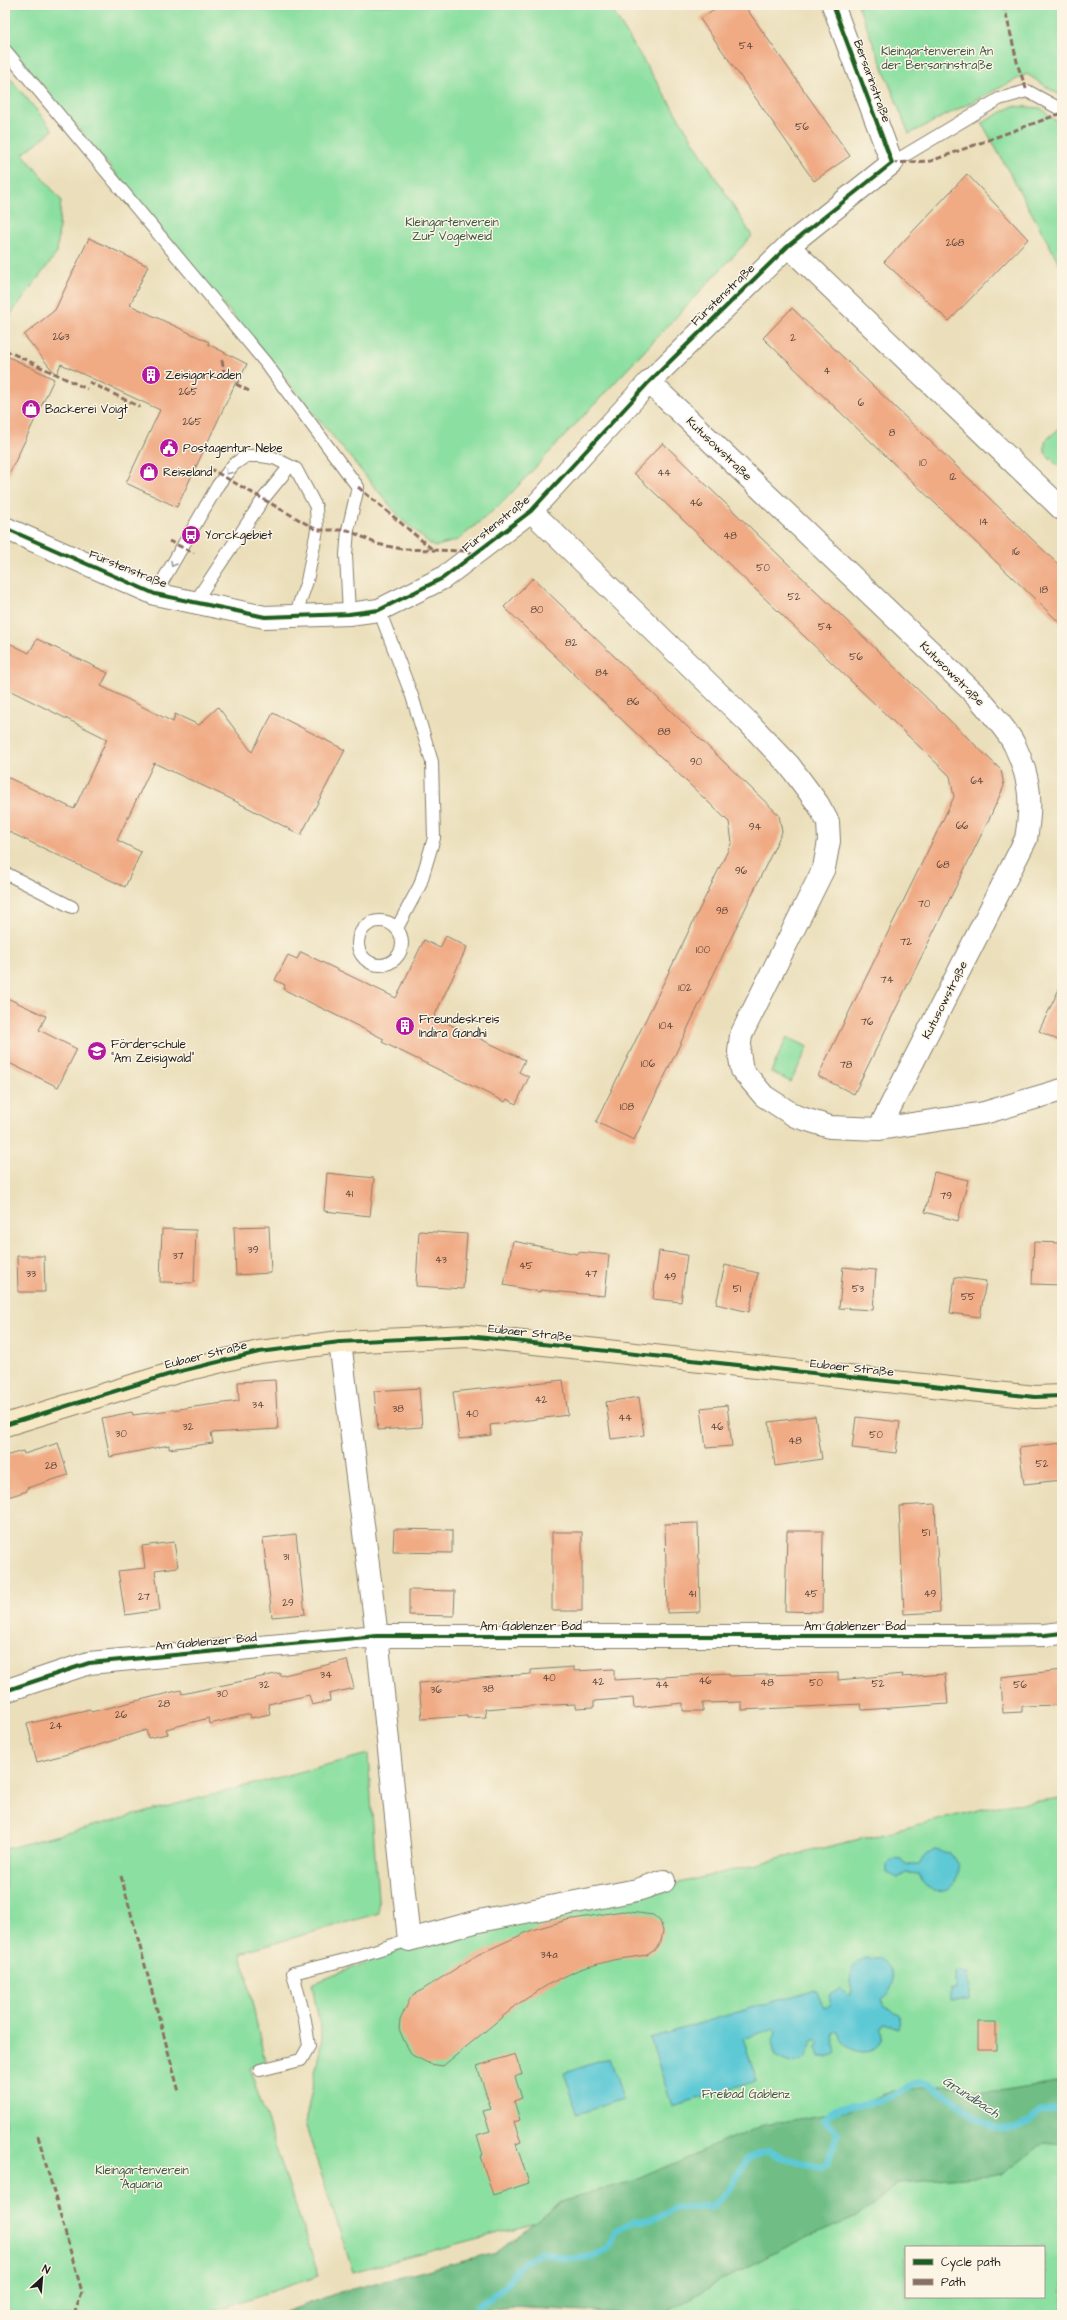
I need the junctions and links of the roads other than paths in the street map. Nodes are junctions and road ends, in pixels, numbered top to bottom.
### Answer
1 (833, 5) edge
2 (5, 50) edge
3 (1062, 110) edge
4 (892, 163) junction
5 (788, 246) junction
6 (649, 382) junction
7 (290, 466) junction
8 (1062, 509) edge
9 (531, 511) junction
10 (5, 528) edge
11 (156, 594) junction
12 (195, 602) junction
13 (379, 610) junction
14 (349, 614) junction
15 (295, 616) junction
16 (5, 874) edge
17 (72, 907) dead end
18 (397, 928) dead end
19 (1062, 1090) edge
20 (879, 1129) junction
21 (340, 1342) junction
22 (1062, 1396) edge
23 (7, 1421) edge
24 (1062, 1633) edge
25 (377, 1636) junction
26 (5, 1691) edge
27 (664, 1881) dead end
28 (409, 1940) junction
29 (260, 2070) dead end

1 - 4 street, Bersarinstraße
2 - 14 lane
3 - 4 lane
4 - 5 street, Fürstenstraße
5 - 6 street, Fürstenstraße
5 - 8 street
6 - 9 street, Fürstenstraße
6 - 20 street, Kutusowstraße
7 -> 11 lane
7 - 12 lane
7 - 15 lane
9 - 13 street, Fürstenstraße
9 - 20 street
10 - 11 street, Fürstenstraße
11 - 12 street, Fürstenstraße
12 - 15 street, Fürstenstraße
13 - 14 street, Fürstenstraße
13 - 18 lane
14 - 15 street, Fürstenstraße
16 - 17 lane
19 - 20 street
21 - 22 street, Eubaer Straße
21 - 23 street, Eubaer Straße
21 - 25 street
24 - 25 street, Am Gablenzer Bad
25 - 26 street, Am Gablenzer Bad
25 - 28 street
27 - 28 street
28 - 29 lane

